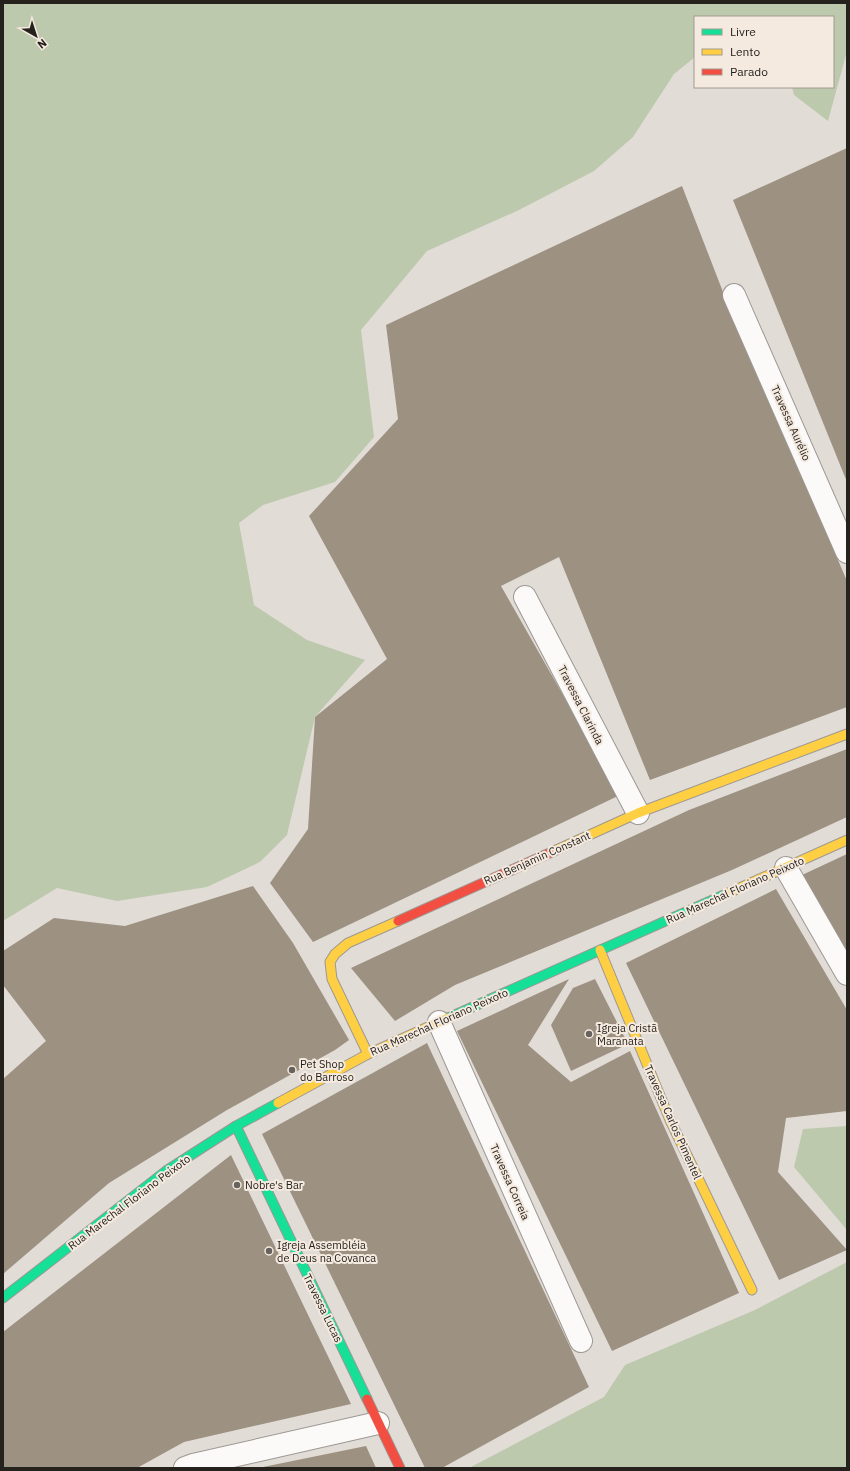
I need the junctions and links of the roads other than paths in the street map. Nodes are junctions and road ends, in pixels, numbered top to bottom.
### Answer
1 (734, 296) dead end
2 (847, 552) edge
3 (525, 597) dead end
4 (847, 734) edge
5 (638, 813) junction
6 (847, 840) edge
7 (786, 868) junction
8 (600, 950) junction
9 (847, 974) edge
10 (439, 1022) junction
11 (368, 1054) junction
12 (236, 1126) junction
13 (752, 1290) dead end
14 (3, 1298) edge
15 (581, 1341) dead end
16 (378, 1423) junction
17 (185, 1468) edge
18 (400, 1468) edge

1 - 2 street, Travessa Aurélio
3 - 5 street, Travessa Clarinda
4 - 5 street, Rua Benjamin Constant
5 - 11 street, Rua Benjamin Constant
6 - 7 street, Rua Marechal Floriano Peixoto
7 - 8 street, Rua Marechal Floriano Peixoto
7 - 9 street
8 - 10 street, Rua Marechal Floriano Peixoto
8 - 13 street, Travessa Carlos Pimentel
10 - 11 street, Rua Marechal Floriano Peixoto
10 - 15 street, Travessa Correia
11 - 12 street, Rua Marechal Floriano Peixoto
12 - 14 street, Rua Marechal Floriano Peixoto
12 - 16 street, Travessa Lucas
16 - 17 street
16 - 18 street, Travessa Lucas

